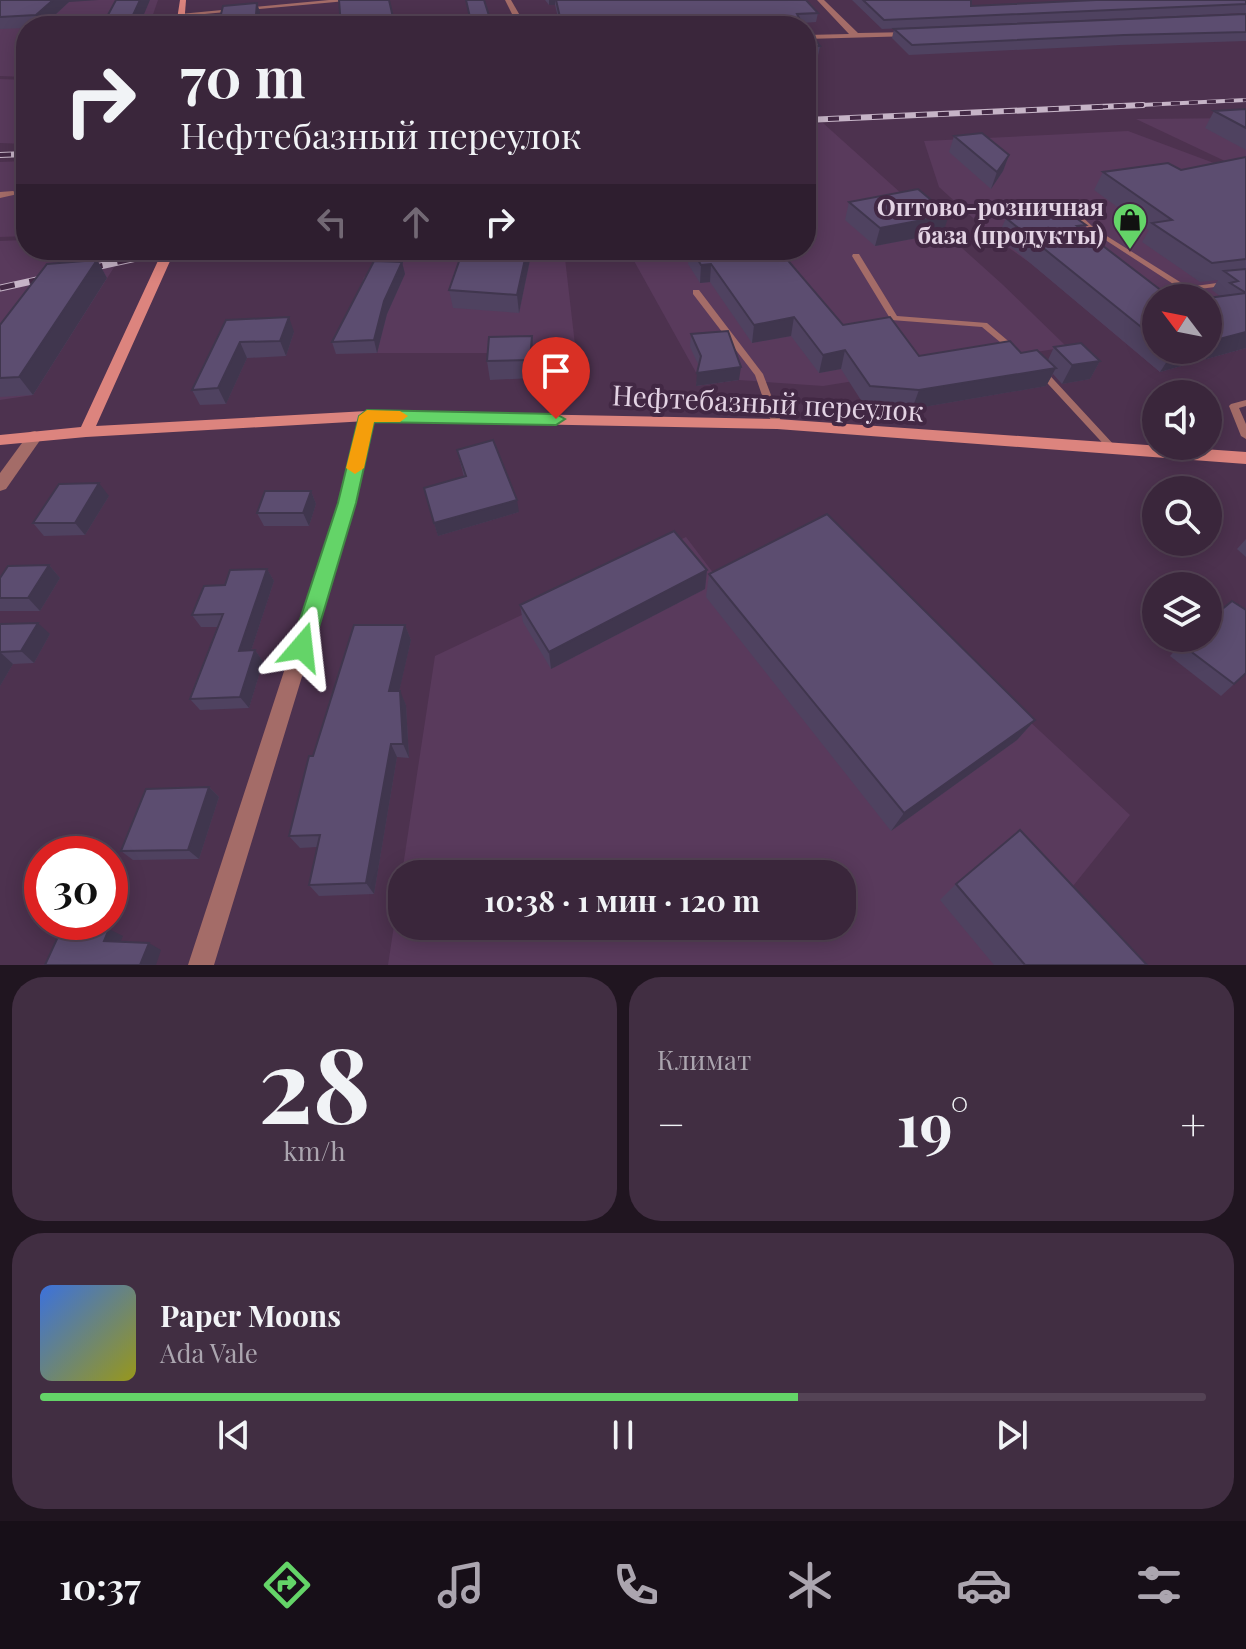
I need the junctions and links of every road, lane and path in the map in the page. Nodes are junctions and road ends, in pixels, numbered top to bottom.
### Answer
1 (183, 0) edge
2 (354, 0) edge
3 (820, 0) edge
4 (183, 14) joint
5 (925, 33) edge
6 (855, 35) junction
7 (816, 37) edge
8 (13, 194) dead end
9 (0, 195) edge
10 (1068, 206) dead end
11 (856, 256) dead end
12 (164, 260) edge
13 (1246, 281) edge
14 (696, 292) dead end
15 (1020, 354) edge
16 (1031, 363) edge
17 (1246, 403) edge
18 (367, 416) junction
19 (777, 424) junction
20 (86, 432) junction
21 (35, 436) junction
22 (1246, 436) edge
23 (0, 440) edge
24 (1112, 448) junction
25 (1246, 458) edge
26 (0, 485) edge
27 (201, 965) edge

1 - 4 main road
2 - 4 street
3 - 6 street
5 - 6 street
6 - 7 street
8 - 9 street
10 - 13 lane
11 - 15 lane
12 - 20 main road
14 - 19 lane
16 - 24 lane
17 - 22 lane
18 - 19 main road, Нефтебазный переулок
18 - 20 main road, Нефтебазный переулок
18 - 27 street
19 - 24 main road, Нефтебазный переулок
20 - 21 main road, Нефтебазный переулок
21 - 23 main road, Нефтебазный переулок
21 - 26 street
24 - 25 main road, Нефтебазный переулок

